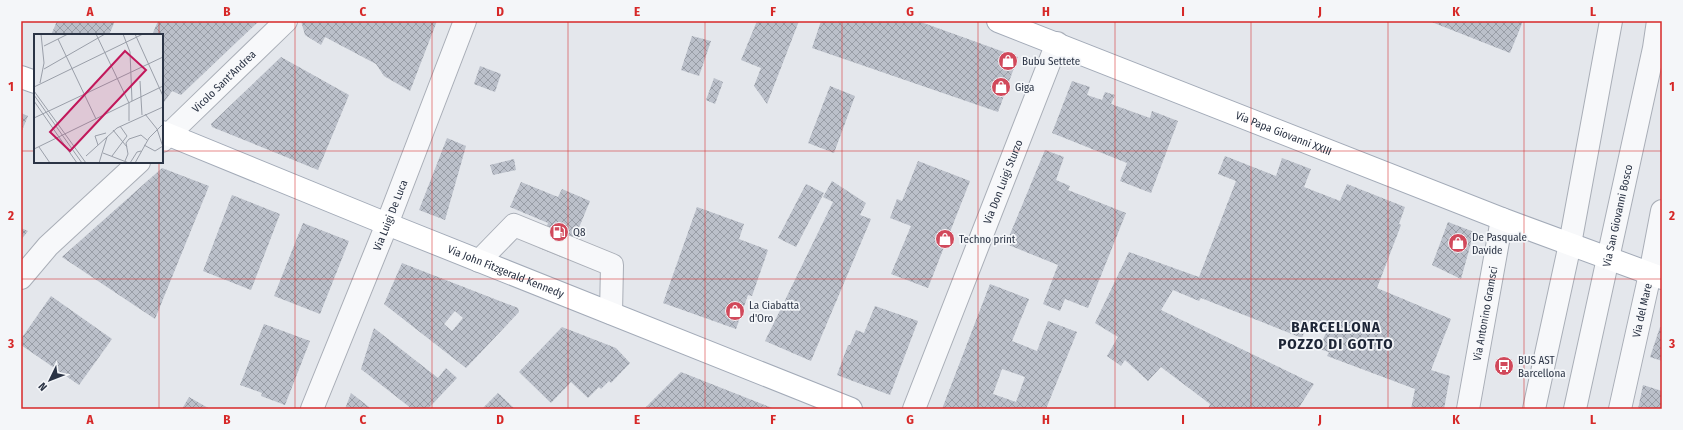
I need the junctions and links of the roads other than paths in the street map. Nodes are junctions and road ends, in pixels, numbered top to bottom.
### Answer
1 (286, 21) edge
2 (465, 21) edge
3 (998, 21) edge
4 (1611, 21) edge
5 (1658, 21) edge
6 (1057, 43) junction
7 (21, 77) edge
8 (34, 82) edge
9 (164, 136) edge
10 (138, 163) edge
11 (1662, 211) edge
12 (1502, 219) junction
13 (387, 224) junction
14 (1570, 244) junction
15 (1610, 259) junction
16 (479, 261) junction
17 (1656, 276) edge
18 (21, 278) edge
19 (611, 313) junction
20 (312, 409) edge
21 (851, 409) edge
22 (914, 409) edge
23 (1468, 409) edge
24 (1534, 409) edge
25 (1576, 409) edge
26 (1620, 409) edge

1 - 9 street, Vicolo Sant'Andrea
2 - 13 street, Via Luigi De Luca
3 - 6 main road, Via Papa Giovanni XXIII
4 - 14 street
5 - 15 street, Via San Giovanni Bosco
6 - 12 main road, Via Papa Giovanni XXIII
6 - 22 street, Via Don Luigi Sturzo
7 - 8 main road
9 - 13 main road, Via John Fitzgerald Kennedy
10 - 18 street
11 - 17 street, Via del Mare
12 - 14 main road, Via Papa Giovanni XXIII
12 - 23 street, Via Antonino Gramsci
13 - 16 main road, Via John Fitzgerald Kennedy
13 - 20 street, Via Luigi De Luca
14 - 15 main road, Via Papa Giovanni XXIII
14 - 24 street
15 - 17 main road, Via Papa Giovanni XXIII
15 - 25 street, Via San Giovanni Bosco
16 - 19 main road, Via John Fitzgerald Kennedy
16 - 19 street
17 - 26 street, Via del Mare
19 - 21 main road, Via John Fitzgerald Kennedy

